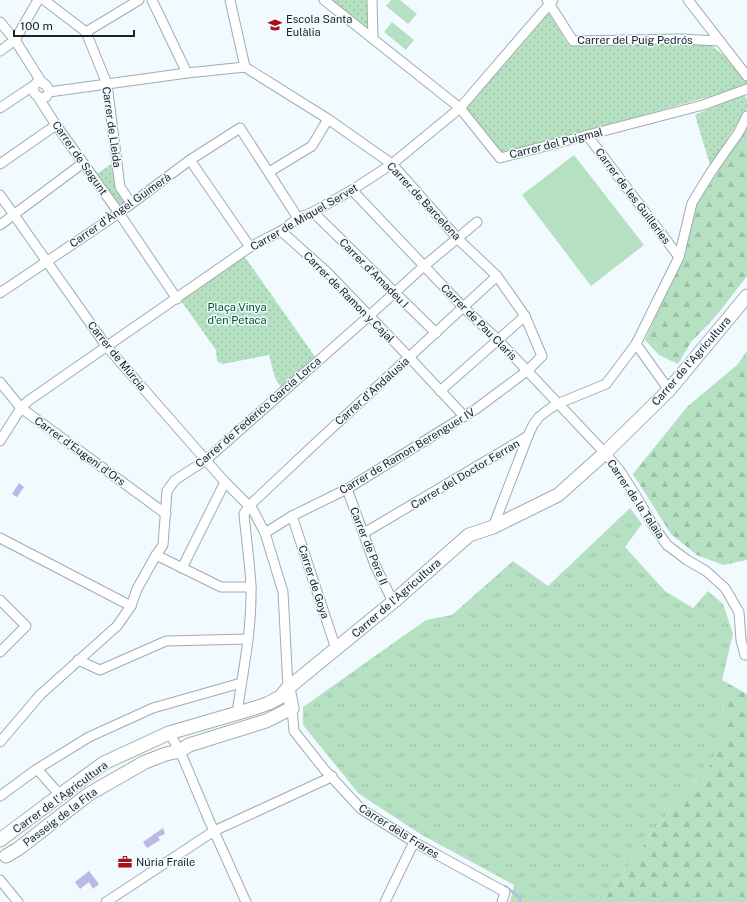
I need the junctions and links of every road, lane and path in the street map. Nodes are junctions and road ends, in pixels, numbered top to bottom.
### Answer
1 (38, 0) edge
2 (44, 0) edge
3 (140, 0) edge
4 (152, 0) edge
5 (230, 0) edge
6 (324, 0) edge
7 (372, 0) edge
8 (688, 0) edge
9 (549, 1) edge
10 (0, 22) edge
11 (86, 32) junction
12 (373, 38) junction
13 (14, 40) junction
14 (720, 41) junction
15 (0, 51) edge
16 (245, 67) junction
17 (187, 73) junction
18 (747, 76) edge
19 (38, 84) junction
20 (107, 84) junction
21 (747, 89) edge
22 (49, 92) junction
23 (38, 96) junction
24 (0, 108) edge
25 (460, 108) junction
26 (747, 116) edge
27 (328, 118) junction
28 (56, 125) junction
29 (587, 135) junction
30 (190, 160) junction
31 (83, 163) junction
32 (0, 164) edge
33 (392, 164) junction
34 (269, 172) junction
35 (352, 190) junction
36 (0, 195) edge
37 (131, 203) junction
38 (313, 212) junction
39 (119, 213) junction
40 (14, 215) junction
41 (298, 218) junction
42 (477, 222) dead end
43 (0, 225) edge
44 (281, 231) junction
45 (457, 238) junction
46 (250, 247) junction
47 (679, 257) junction
48 (46, 261) junction
49 (424, 266) junction
50 (497, 276) junction
51 (0, 293) edge
52 (394, 293) junction
53 (747, 296) edge
54 (177, 299) junction
55 (463, 307) junction
56 (369, 316) junction
57 (525, 316) junction
58 (436, 333) junction
59 (498, 340) junction
60 (636, 344) junction
61 (107, 346) junction
62 (542, 356) joint
63 (409, 357) junction
64 (527, 371) junction
65 (0, 382) edge
66 (668, 390) junction
67 (440, 391) junction
68 (558, 404) junction
69 (21, 408) junction
70 (464, 416) junction
71 (528, 436) junction
72 (0, 441) edge
73 (605, 453) junction
74 (206, 460) junction
75 (225, 482) junction
76 (347, 489) junction
77 (249, 506) junction
78 (166, 514) junction
79 (292, 516) junction
80 (493, 527) junction
81 (265, 533) junction
82 (364, 533) junction
83 (0, 538) edge
84 (156, 555) junction
85 (182, 568) junction
86 (251, 588) junction
87 (0, 600) edge
88 (393, 602) junction
89 (130, 606) junction
90 (248, 639) junction
91 (336, 649) junction
92 (0, 652) edge
93 (745, 655) dead end
94 (78, 660) junction
95 (241, 683) junction
96 (288, 688) junction
97 (292, 708) junction
98 (238, 712) junction
99 (169, 734) junction
100 (0, 742) edge
101 (180, 751) junction
102 (37, 769) junction
103 (332, 776) junction
104 (60, 795) junction
105 (0, 796) edge
106 (214, 831) junction
107 (0, 840) edge
108 (414, 842) junction
109 (3, 860) edge
110 (0, 879) edge
111 (18, 902) edge
112 (106, 902) edge
113 (246, 902) edge
114 (385, 902) edge
115 (502, 902) edge

1 - 13 street
2 - 11 street
3 - 11 street
4 - 17 street
5 - 16 street
6 - 12 street, Carrer del Puigmal
7 - 12 street
8 - 14 street
9 - 14 street, Carrer del Puig Pedrós
9 - 25 street, Carrer de Miquel Servet
10 - 13 street
11 - 20 street, Carrer de Lleida
12 - 25 street, Carrer del Puigmal
13 - 15 street
13 - 19 street
14 - 18 street
16 - 17 street
16 - 27 street, Carrer de Barcelona
17 - 20 street
19 - 22 street
19 - 23 street, Carrer de Sagunt
19 - 24 street
20 - 22 street
20 - 37 street, Carrer de Lleida
21 - 29 street, Carrer del Puigmal
22 - 23 street
23 - 28 street, Carrer de Sagunt
25 - 29 street, Carrer del Puigmal
25 - 33 street, Carrer de Miquel Servet
26 - 47 street, Carrer del Doctor Ferran
27 - 33 street, Carrer de Barcelona
27 - 34 street
28 - 31 street, Carrer de Sagunt
28 - 32 street
29 - 47 street, Carrer de les Guilleries
30 - 34 street, Carrer d'Àngel Guimerà
30 - 37 street, Carrer d'Àngel Guimerà
30 - 46 street
31 - 39 street, Carrer de Sagunt
31 - 40 street
33 - 35 street, Carrer de Miquel Servet
33 - 45 street, Carrer de Barcelona
34 - 41 street
35 - 38 street, Carrer de Miquel Servet
35 - 49 street, Carrer de Pau Claris
36 - 40 street, Carrer de Múrcia
37 - 39 street, Carrer d'Àngel Guimerà
38 - 41 street, Carrer de Miquel Servet
38 - 52 street, Carrer d'Amadeu I
39 - 48 street, Carrer d'Àngel Guimerà
39 - 54 street, Carrer de Sagunt
40 - 43 street
40 - 48 street, Carrer de Múrcia
41 - 44 street, Carrer de Miquel Servet
42 - 45 street, Carrer de Federico García Lorca
44 - 46 street, Carrer de Miquel Servet
44 - 56 street, Carrer de Ramon y Cajal
45 - 49 street, Carrer de Federico García Lorca
45 - 50 street, Carrer de Barcelona
46 - 54 street, Carrer de Miquel Servet
47 - 60 street, Carrer del Doctor Ferran
48 - 51 street, Carrer d'Àngel Guimerà
48 - 61 street, Carrer de Múrcia
49 - 52 street, Carrer de Federico García Lorca
49 - 55 street, Carrer de Pau Claris
50 - 55 street, Carrer d'Andalusia
50 - 57 street, Carrer de Barcelona
52 - 56 street, Carrer de Federico García Lorca
52 - 58 street, Carrer d'Amadeu I
53 - 66 street, Carrer de l'Agricultura
54 - 61 street, Carrer de Miquel Servet
55 - 58 street, Carrer d'Andalusia
55 - 59 street, Carrer de Pau Claris
56 - 63 street, Carrer de Ramon y Cajal
56 - 74 street, Carrer de Federico García Lorca
57 - 59 street
57 - 62 street, Carrer de Barcelona
58 - 63 street, Carrer d'Andalusia
59 - 64 street, Carrer de Pau Claris
59 - 67 street
60 - 66 street
60 - 68 street, Carrer del Doctor Ferran
61 - 69 street, Carrer de Miquel Servet
61 - 74 street, Carrer de Múrcia
62 - 64 street, Carrer de Ramon Berenguer IV
63 - 67 street, Carrer de Ramon y Cajal
63 - 77 street, Carrer d'Andalusia
64 - 68 street, Carrer de Pau Claris
64 - 70 street, Carrer de Ramon Berenguer IV
65 - 69 street, Carrer d'Eugeni d'Ors
66 - 73 street, Carrer de l'Agricultura
67 - 70 street, Carrer de Ramon y Cajal
68 - 71 street, Carrer del Doctor Ferran
68 - 73 street, Carrer de Pau Claris
69 - 72 street, Carrer de Miquel Servet
69 - 78 street, Carrer d'Eugeni d'Ors
70 - 76 street, Carrer de Ramon Berenguer IV
71 - 80 street
71 - 82 street, Carrer del Doctor Ferran
73 - 80 street, Carrer de l'Agricultura
73 - 93 street, Carrer de la Talaia
74 - 75 street, Carrer de Múrcia
74 - 78 street, Carrer de Federico García Lorca
75 - 77 street, Carrer de Múrcia
75 - 85 street
76 - 79 street, Carrer de Ramon Berenguer IV
76 - 82 street, Carrer de Pere II
77 - 81 street, Carrer de Múrcia
77 - 86 street
78 - 84 street, Carrer de Federico García Lorca
79 - 81 street, Carrer de Ramon Berenguer IV
79 - 91 street, Carrer de Goya
80 - 88 street, Carrer de l'Agricultura
81 - 96 street, Carrer de Múrcia
82 - 88 street, Carrer de Pere II
83 - 89 street
84 - 85 street
84 - 89 street, Carrer de Federico García Lorca
85 - 86 street
86 - 90 street
87 - 92 street
88 - 91 street, Carrer de l'Agricultura
89 - 94 street, Carrer de Federico García Lorca
90 - 94 street
90 - 95 street
91 - 96 street, Carrer de l'Agricultura
94 - 100 street, Carrer de Federico García Lorca
95 - 98 street
95 - 102 street
96 - 97 street
96 - 98 street, Carrer de l'Agricultura
97 - 101 street, Passeig de la Fita
97 - 103 street, Carrer dels Frares
98 - 99 street, Carrer de l'Agricultura
99 - 101 street
99 - 104 street, Carrer de l'Agricultura
101 - 106 street
101 - 109 street, Passeig de la Fita
102 - 104 street
102 - 105 street
103 - 106 street
103 - 108 street, Carrer dels Frares
104 - 107 street, Carrer de l'Agricultura
106 - 112 street
106 - 113 street
107 - 109 street
108 - 114 street
108 - 115 street, Carrer dels Frares
110 - 111 street

